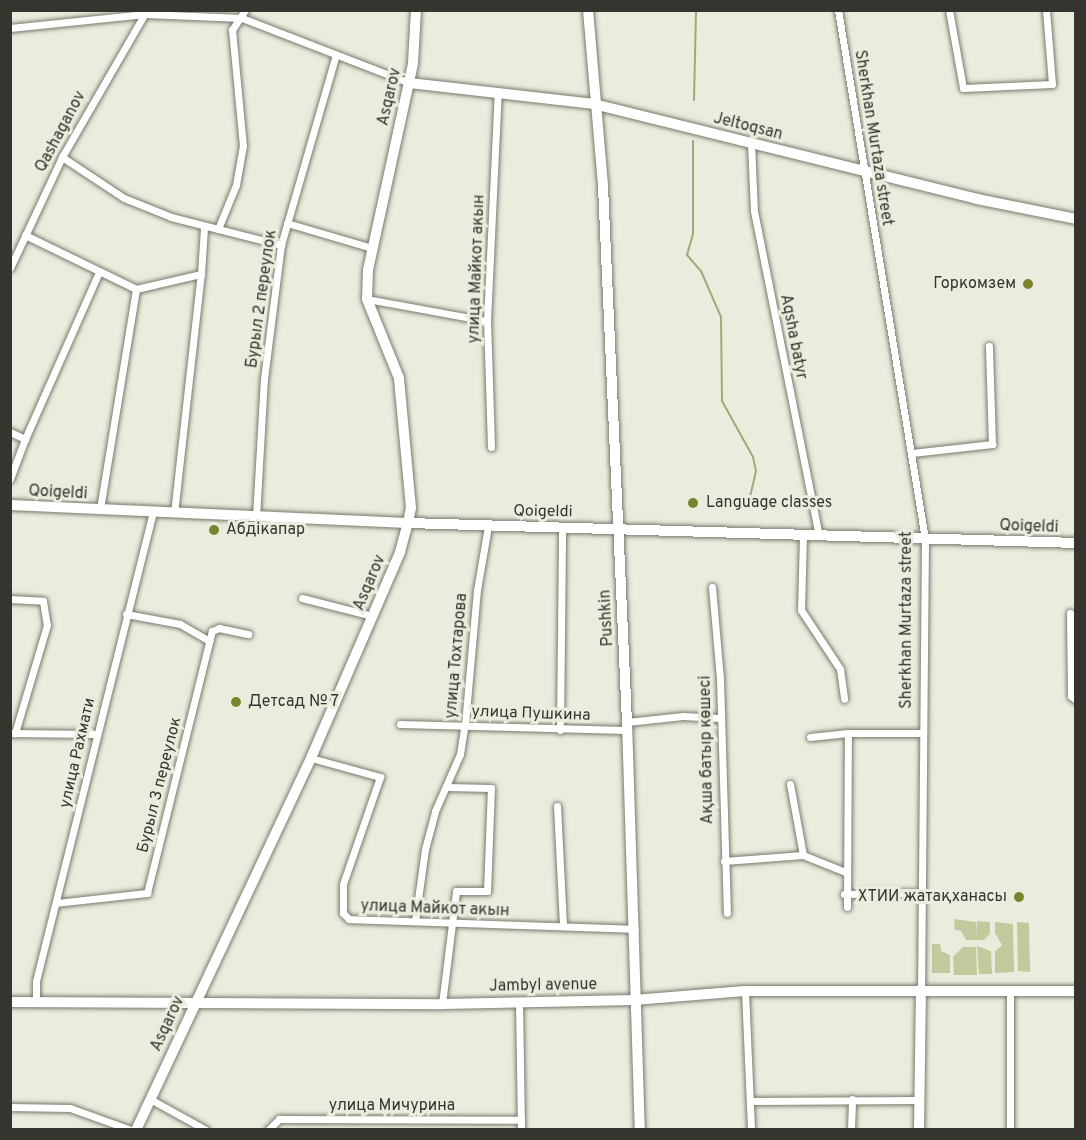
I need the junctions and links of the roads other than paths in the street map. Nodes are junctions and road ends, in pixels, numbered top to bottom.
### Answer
1 (245, 10) edge
2 (416, 10) edge
3 (588, 10) edge
4 (838, 10) edge
5 (949, 10) edge
6 (1046, 10) edge
7 (146, 12) edge
8 (242, 18) junction
9 (10, 28) edge
10 (336, 55) junction
11 (410, 83) junction
12 (498, 91) junction
13 (594, 104) junction
14 (752, 143) junction
15 (62, 157) junction
16 (862, 171) junction
17 (1076, 219) edge
18 (287, 223) junction
19 (204, 227) junction
20 (218, 229) junction
21 (26, 235) junction
22 (281, 245) junction
23 (372, 248) junction
24 (10, 268) edge
25 (99, 272) junction
26 (201, 274) junction
27 (136, 289) junction
28 (367, 299) junction
29 (487, 321) junction
30 (989, 346) dead end
31 (10, 432) edge
32 (25, 439) junction
33 (491, 447) dead end
34 (912, 453) junction
35 (10, 479) edge
36 (10, 505) edge
37 (100, 509) junction
38 (153, 512) junction
39 (174, 513) junction
40 (256, 517) junction
41 (408, 523) junction
42 (488, 526) junction
43 (562, 528) junction
44 (617, 529) junction
45 (802, 535) junction
46 (819, 535) junction
47 (925, 539) junction
48 (1076, 543) edge
49 (712, 587) dead end
50 (302, 598) dead end
51 (10, 599) edge
52 (1071, 613) dead end
53 (126, 614) junction
54 (372, 616) junction
55 (248, 634) dead end
56 (209, 641) junction
57 (844, 699) dead end
58 (1076, 700) edge
59 (720, 718) junction
60 (400, 724) dead end
61 (465, 724) junction
62 (626, 726) junction
63 (560, 730) junction
64 (13, 733) edge
65 (848, 733) junction
66 (921, 733) junction
67 (95, 734) junction
68 (810, 737) dead end
69 (310, 758) junction
70 (790, 784) dead end
71 (447, 787) junction
72 (557, 806) dead end
73 (803, 855) junction
74 (724, 861) junction
75 (845, 872) junction
76 (920, 893) junction
77 (844, 894) junction
78 (56, 903) junction
79 (847, 908) dead end
80 (727, 913) dead end
81 (415, 921) junction
82 (449, 924) junction
83 (563, 926) junction
84 (635, 929) junction
85 (921, 989) junction
86 (1010, 990) junction
87 (745, 991) junction
88 (1076, 991) edge
89 (634, 1000) junction
90 (519, 1001) junction
91 (10, 1002) edge
92 (36, 1002) junction
93 (194, 1002) junction
94 (442, 1004) junction
95 (150, 1099) junction
96 (852, 1100) junction
97 (919, 1100) junction
98 (751, 1101) junction
99 (10, 1107) edge
100 (521, 1120) junction
101 (131, 1130) edge
102 (136, 1130) edge
103 (206, 1130) edge
104 (268, 1130) edge
105 (521, 1130) edge
106 (640, 1130) edge
107 (751, 1130) edge
108 (851, 1130) edge
109 (919, 1130) edge
110 (1010, 1130) edge

1 - 8 street
2 - 11 street, Asqarov
3 - 13 street, Pushkin
4 - 16 street, Sherkhan Murtaza street
5 - 6 street
7 - 8 street
7 - 9 street
7 - 15 street, Qashaganov
8 - 10 street
8 - 20 street
10 - 11 street
10 - 18 street, Бурыл 2 переулок
11 - 12 street, Jeltoqsan
11 - 23 street, Asqarov
12 - 13 street, Jeltoqsan
12 - 29 street, улица Майкот акын
13 - 14 street, Jeltoqsan
13 - 44 street, Pushkin
14 - 16 street, Jeltoqsan
14 - 46 street, Aqsha batyr
15 - 19 street
15 - 21 street, Qashaganov
16 - 17 street, Jeltoqsan
16 - 34 street, Sherkhan Murtaza street
18 - 22 street, Бурыл 2 переулок
18 - 23 street
19 - 20 street
19 - 26 street
20 - 22 street
21 - 24 street, Qashaganov
21 - 25 street
22 - 40 street, Бурыл 2 переулок
23 - 28 street, Asqarov
25 - 27 street
25 - 32 street
26 - 27 street
26 - 39 street
27 - 37 street
28 - 29 street
28 - 41 street, Asqarov
29 - 33 street, улица Майкот акын
30 - 34 street
31 - 32 street
32 - 35 street
34 - 47 street, Sherkhan Murtaza street
36 - 37 street, Qoigeldi
37 - 38 street, Qoigeldi
38 - 39 street, Qoigeldi
38 - 53 street, улица Рахмати
39 - 40 street, Qoigeldi
40 - 41 street, Qoigeldi
41 - 42 street, Qoigeldi
41 - 54 street, Asqarov
42 - 43 street, Qoigeldi
42 - 61 street, улица Тохтарова
43 - 44 street, Qoigeldi
43 - 63 street
44 - 45 street, Qoigeldi
44 - 62 street, Pushkin
45 - 46 street, Qoigeldi
45 - 57 street
46 - 47 street, Qoigeldi
47 - 48 street, Qoigeldi
47 - 66 street, Sherkhan Murtaza street
49 - 59 street, Ақша батыр көшесі
50 - 54 street
51 - 64 street
52 - 58 street
53 - 56 street
53 - 67 street, улица Рахмати
54 - 69 street, Asqarov
55 - 56 street
56 - 78 street, Бурыл 3 переулок
59 - 62 street, улица Пушкина
59 - 74 street, Ақша батыр көшесі
60 - 61 street, улица Пушкина
61 - 63 street, улица Пушкина
61 - 71 street, улица Тохтарова
62 - 63 street, улица Пушкина
62 - 84 street, Pushkin
64 - 67 street
65 - 66 street
65 - 68 street
65 - 75 street
66 - 76 street, Sherkhan Murtaza street
67 - 78 street, улица Рахмати
69 - 81 street, улица Майкот акын
69 - 93 street, Asqarov
70 - 73 street
71 - 81 street, улица Тохтарова
71 - 82 street
72 - 83 street
73 - 74 street
73 - 75 street
74 - 80 street, Ақша батыр көшесі
75 - 77 street
76 - 77 street
76 - 85 street, Sherkhan Murtaza street
77 - 79 street
78 - 92 street, улица Рахмати
81 - 82 street, улица Майкот акын
82 - 83 street, улица Майкот акын
82 - 94 street
83 - 84 street, улица Майкот акын
84 - 89 street, Pushkin
85 - 86 street, Jambyl avenue
85 - 87 street, Jambyl avenue
85 - 97 street, Sherkhan Murtaza street
86 - 88 street, Jambyl avenue
86 - 110 street
87 - 89 street, Jambyl avenue
87 - 98 street
89 - 90 street, Jambyl avenue
89 - 106 street, Pushkin
90 - 94 street, Jambyl avenue
90 - 100 street
91 - 92 street, Jambyl avenue
92 - 93 street, Jambyl avenue
93 - 94 street, Jambyl avenue
93 - 95 street, Asqarov
95 - 102 street, Asqarov
95 - 103 street
96 - 97 street
96 - 98 street
96 - 108 street
97 - 109 street, Sherkhan Murtaza street
98 - 107 street
99 - 101 street
100 - 104 street, улица Мичурина
100 - 105 street

